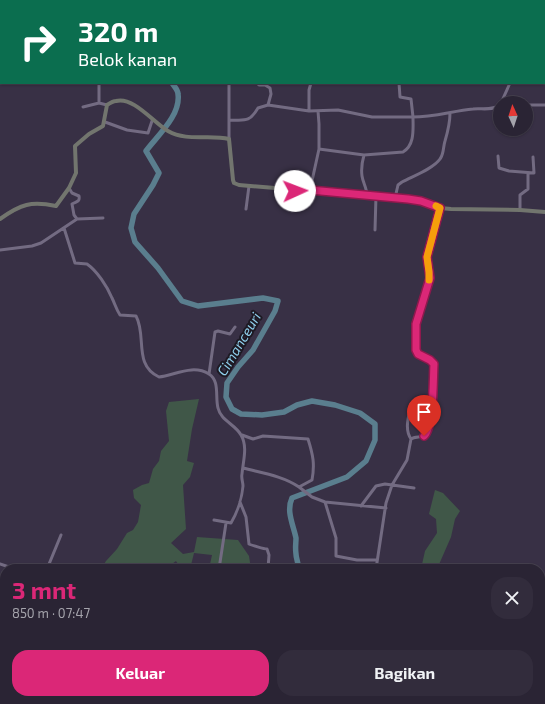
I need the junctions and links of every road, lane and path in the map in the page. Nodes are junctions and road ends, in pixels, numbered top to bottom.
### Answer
1 (99, 84) edge
2 (229, 84) edge
3 (258, 84) edge
4 (311, 84) edge
5 (399, 84) edge
6 (510, 84) edge
7 (504, 96) edge
8 (99, 103) junction
9 (107, 104) junction
10 (268, 105) junction
11 (533, 105) edge
12 (545, 105) edge
13 (83, 107) dead end
14 (493, 109) edge
15 (308, 111) junction
16 (318, 111) junction
17 (450, 113) junction
18 (413, 117) junction
19 (229, 120) junction
20 (152, 121) junction
21 (104, 122) junction
22 (230, 139) junction
23 (319, 149) junction
24 (364, 155) junction
25 (498, 156) dead end
26 (533, 157) dead end
27 (528, 173) junction
28 (294, 180) dead end
29 (249, 186) junction
30 (69, 188) junction
31 (294, 189) junction
32 (310, 190) junction
33 (367, 196) junction
34 (376, 196) junction
35 (395, 198) junction
36 (289, 200) dead end
37 (440, 208) junction
38 (246, 209) dead end
39 (520, 210) junction
40 (545, 212) edge
41 (77, 218) junction
42 (103, 218) dead end
43 (0, 219) edge
44 (64, 228) junction
45 (375, 230) dead end
46 (0, 250) edge
47 (235, 326) dead end
48 (209, 374) junction
49 (432, 407) junction
50 (242, 435) junction
51 (411, 439) junction
52 (243, 468) junction
53 (392, 485) junction
54 (300, 487) dead end
55 (414, 488) dead end
56 (240, 502) junction
57 (326, 502) junction
58 (361, 506) junction
59 (386, 508) junction
60 (214, 520) dead end
61 (226, 523) junction
62 (61, 535) dead end
63 (377, 560) junction
64 (49, 564) edge
65 (220, 564) edge
66 (268, 564) edge
67 (377, 564) edge

1 - 8 street
2 - 19 street
3 - 10 street
4 - 15 street
5 - 18 street
6 - 7 street
8 - 9 street
8 - 13 street
9 - 20 street
9 - 21 street
10 - 15 street
10 - 19 street
11 - 12 street
14 - 17 street
15 - 16 street
16 - 18 street
16 - 23 street
17 - 18 street
17 - 35 street
18 - 24 street
19 - 22 street
20 - 21 street
20 - 22 street
21 - 30 street
22 - 29 street
23 - 24 street
23 - 32 street
24 - 33 street
25 - 27 street
26 - 27 street
27 - 39 street
28 - 31 street
29 - 31 street
29 - 38 street
30 - 41 street
30 - 43 street
31 - 32 street
31 - 36 street
32 - 33 street
33 - 34 street
34 - 35 street
34 - 45 street
35 - 37 street
37 - 39 street
37 - 49 street
39 - 40 street
41 - 42 street
41 - 44 street
44 - 46 street
44 - 48 street
47 - 48 street
48 - 50 street
49 - 51 street
49 - 51 street
50 - 52 street
50 - 52 street
51 - 53 street
52 - 56 street
53 - 55 street
53 - 58 street
53 - 59 street
54 - 57 street
56 - 61 street
56 - 66 street
57 - 58 street
57 - 63 street
58 - 59 street
59 - 63 street
60 - 61 street
61 - 65 street
62 - 64 street
63 - 67 street

